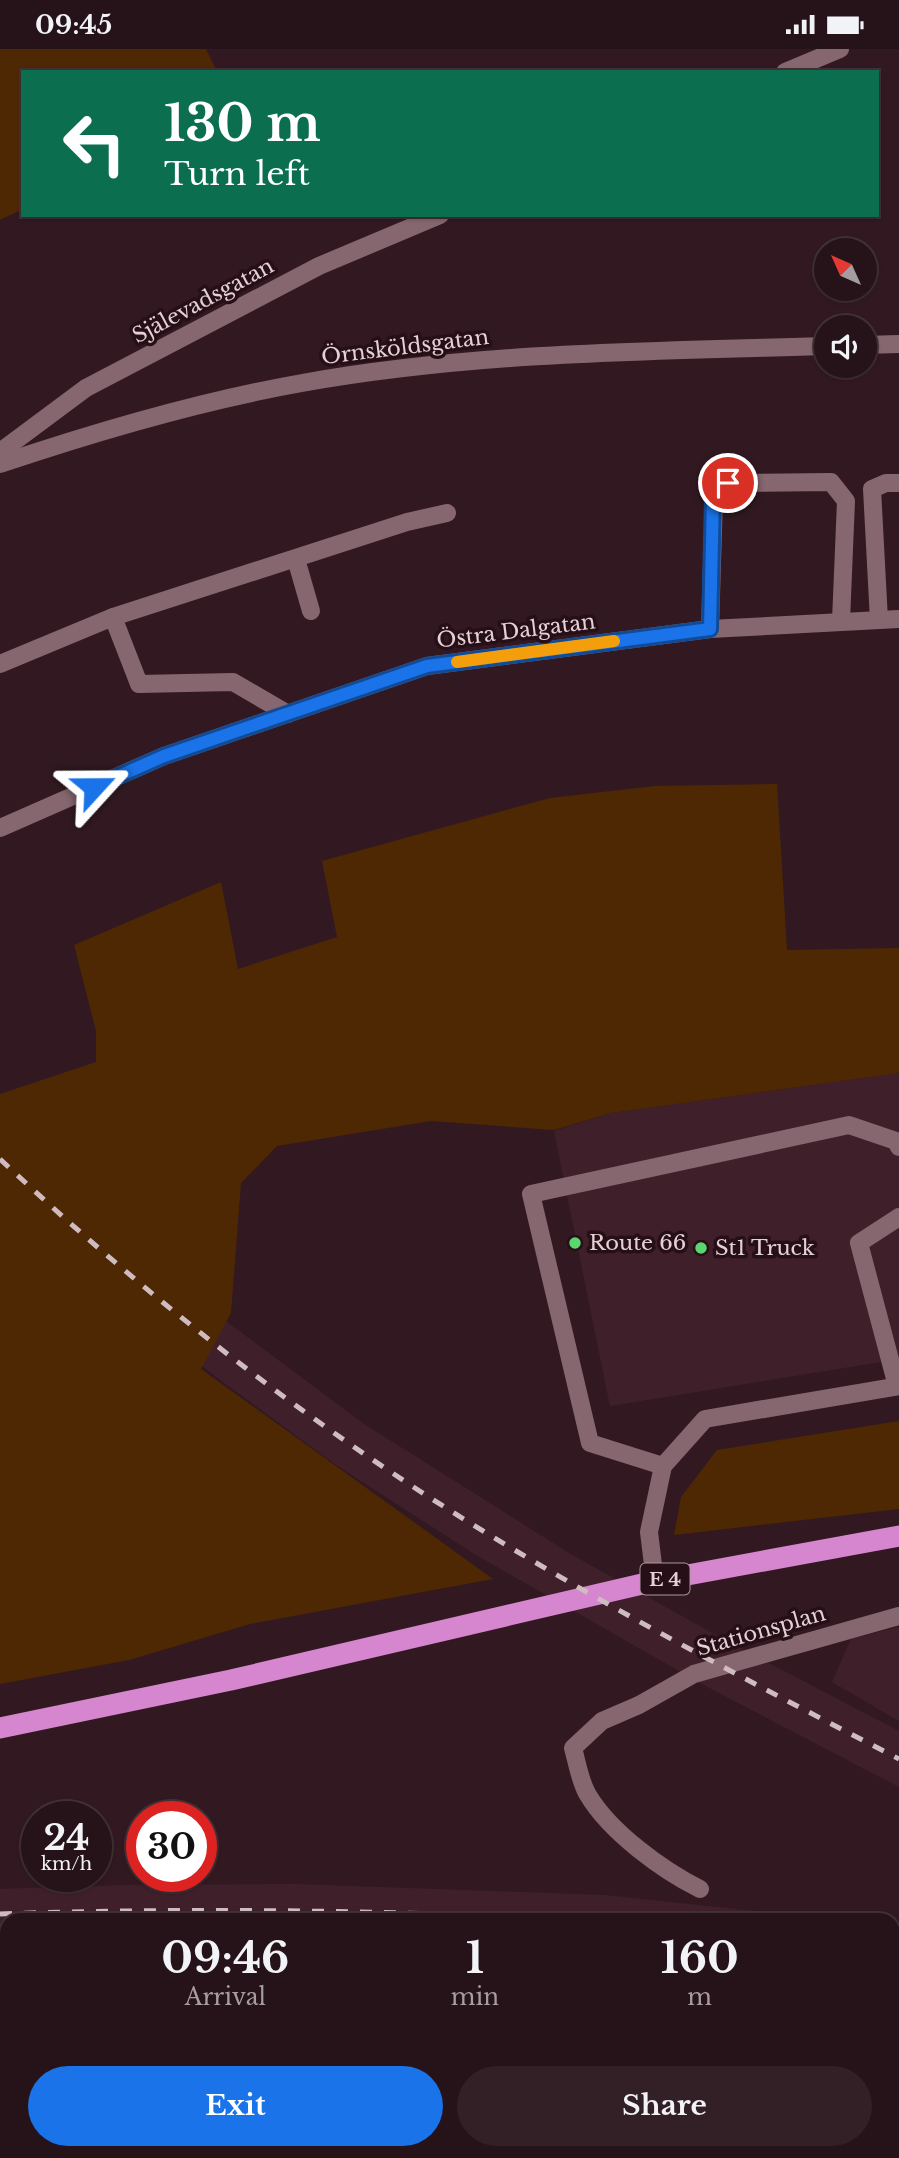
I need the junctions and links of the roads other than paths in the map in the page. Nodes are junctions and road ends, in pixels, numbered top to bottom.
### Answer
1 (840, 49) edge
2 (790, 70) edge
3 (435, 217) edge
4 (899, 344) edge
5 (877, 345) edge
6 (814, 346) edge
7 (0, 452) edge
8 (0, 464) edge
9 (899, 483) edge
10 (447, 513) dead end
11 (296, 559) junction
12 (311, 611) dead end
13 (113, 617) junction
14 (879, 619) junction
15 (899, 619) edge
16 (841, 621) junction
17 (710, 629) junction
18 (0, 664) edge
19 (288, 714) junction
20 (0, 828) edge
21 (899, 1147) edge
22 (899, 1217) edge
23 (898, 1386) edge
24 (663, 1466) junction
25 (899, 1536) edge
26 (655, 1581) junction
27 (899, 1616) edge
28 (0, 1728) edge
29 (700, 1889) dead end

1 - 2 street
3 - 7 street, Själevadsgatan
4 - 5 street
6 - 8 street, Örnsköldsgatan
9 - 14 street
10 - 11 street
11 - 12 street
11 - 13 street
13 - 18 street
13 - 19 street
14 - 15 street, Östra Dalgatan
14 - 16 street, Östra Dalgatan
16 - 17 street, Östra Dalgatan
16 - 17 street
17 - 19 street, Östra Dalgatan
19 - 20 street, Östra Dalgatan
21 - 24 street
22 - 23 street
23 - 24 street
24 - 26 street
25 - 26 highway, E 4
26 - 28 highway, E 4
27 - 29 street, Stationsplan

